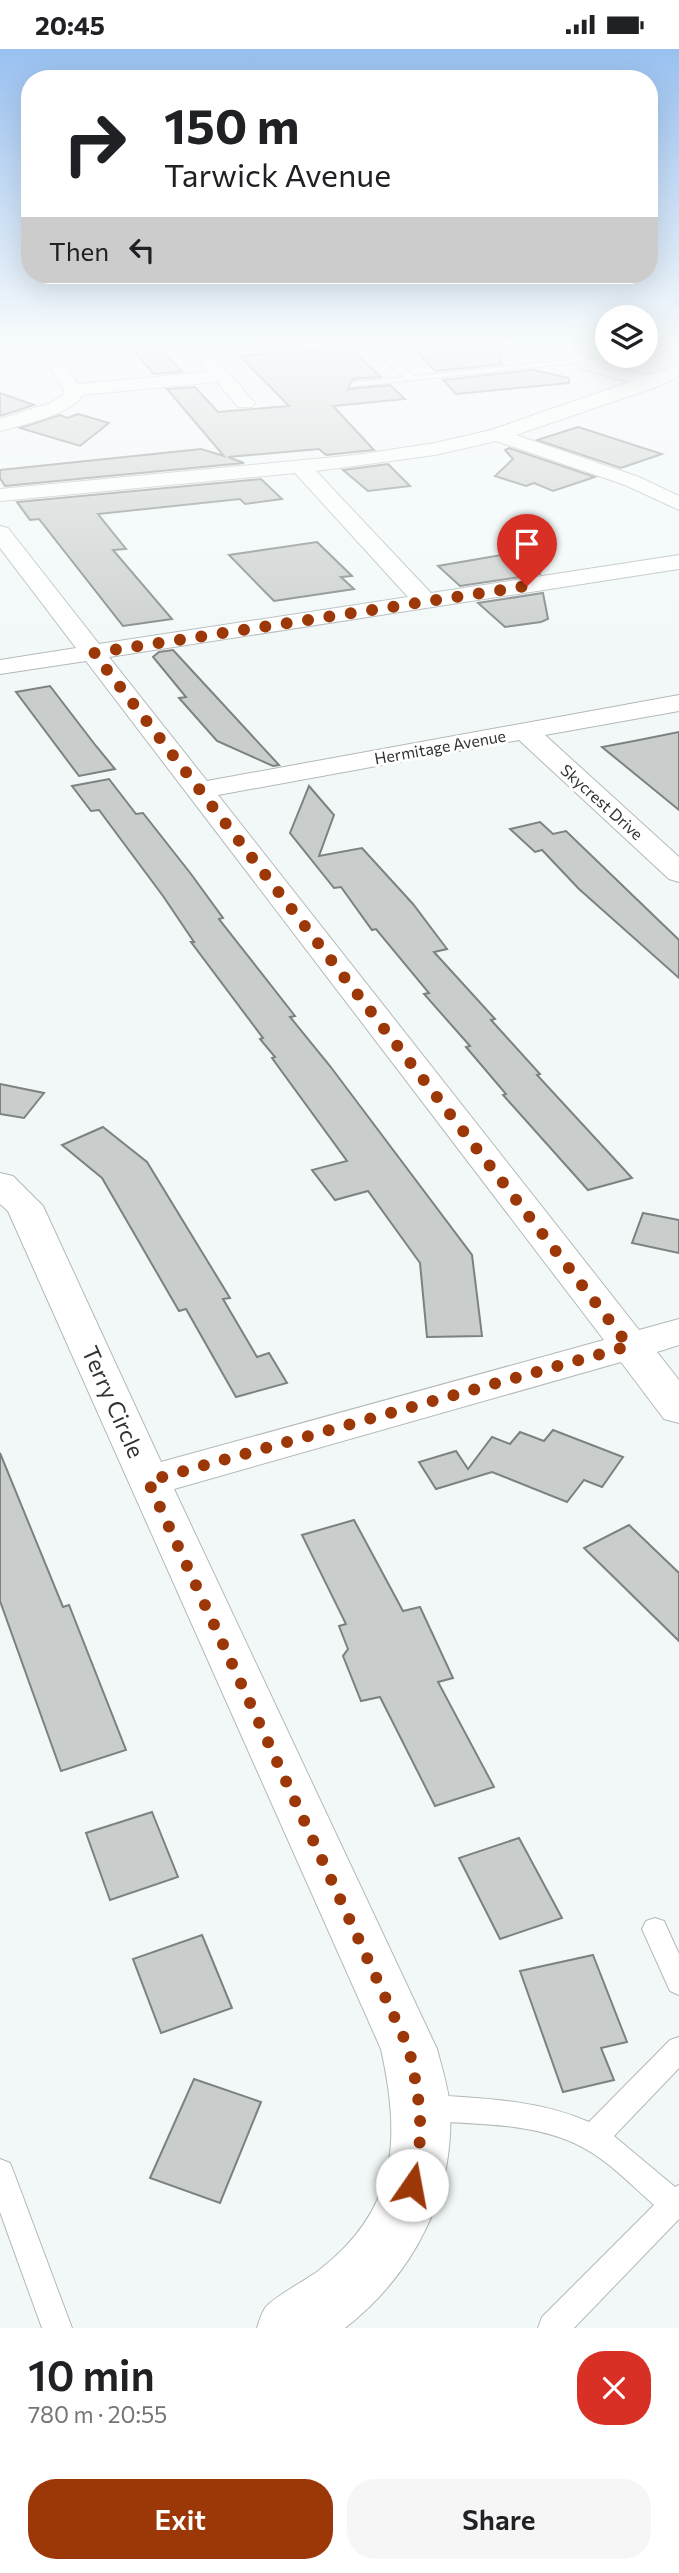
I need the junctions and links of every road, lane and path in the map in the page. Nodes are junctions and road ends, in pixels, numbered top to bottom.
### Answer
1 (401, 454) edge
2 (554, 454) edge
3 (300, 466) junction
4 (0, 495) edge
5 (679, 504) edge
6 (0, 533) edge
7 (679, 562) edge
8 (426, 602) junction
9 (94, 653) junction
10 (0, 667) edge
11 (679, 703) edge
12 (525, 731) junction
13 (201, 790) junction
14 (679, 873) edge
15 (0, 1184) edge
16 (679, 1332) edge
17 (629, 1346) junction
18 (679, 1409) edge
19 (148, 1481) junction
20 (655, 1929) dead end
21 (679, 1983) edge
22 (679, 2049) edge
23 (422, 2108) junction
24 (593, 2138) junction
25 (0, 2173) edge
26 (676, 2201) edge
27 (57, 2328) edge
28 (288, 2328) edge
29 (553, 2328) edge

1 - 3 street
2 - 5 street
3 - 4 street
3 - 8 street
6 - 9 street
7 - 8 street
8 - 9 street
9 - 10 street
9 - 13 street
11 - 12 street, Hermitage Avenue
12 - 13 street, Hermitage Avenue
12 - 14 street, Skycrest Drive
13 - 17 street
15 - 19 street, Terry Circle
16 - 17 street
17 - 18 street
17 - 19 street
19 - 23 street, Terry Circle
20 - 21 lane
22 - 24 lane
23 - 24 lane
23 - 28 street, Terry Circle
24 - 26 lane
25 - 27 lane
26 - 29 lane

